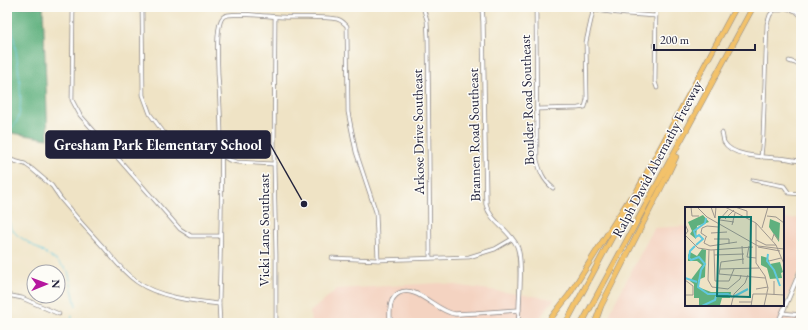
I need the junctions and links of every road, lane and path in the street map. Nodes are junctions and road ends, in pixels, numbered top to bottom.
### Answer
1 (73, 7) edge
2 (142, 7) edge
3 (423, 7) edge
4 (482, 7) edge
5 (536, 7) edge
6 (656, 7) edge
7 (736, 7) edge
8 (753, 7) edge
9 (783, 7) edge
10 (594, 8) edge
11 (775, 8) edge
12 (656, 16) junction
13 (801, 16) edge
14 (275, 17) junction
15 (789, 61) dead end
16 (801, 65) edge
17 (658, 88) dead end
18 (537, 108) junction
19 (689, 126) junction
20 (722, 133) dead end
21 (658, 153) junction
22 (221, 155) junction
23 (761, 157) junction
24 (7, 159) edge
25 (801, 161) edge
26 (274, 164) junction
27 (752, 180) dead end
28 (553, 188) dead end
29 (801, 194) edge
30 (220, 236) junction
31 (512, 239) junction
32 (332, 258) dead end
33 (430, 258) junction
34 (378, 260) junction
35 (801, 269) edge
36 (7, 296) edge
37 (219, 304) junction
38 (519, 310) junction
39 (59, 314) dead end
40 (783, 314) junction
41 (801, 315) edge
42 (220, 323) edge
43 (276, 323) edge
44 (390, 323) edge
45 (518, 323) edge
46 (547, 323) edge
47 (566, 323) edge
48 (582, 323) edge
49 (595, 323) edge
50 (778, 323) edge

1 - 30 street
2 - 22 street
3 - 33 street, Arkose Drive Southeast
4 - 31 street, Brannen Road Southeast
5 - 18 street, Boulder Road Southeast
6 - 12 street
7 - 21 highway, Ralph David Abernathy Freeway
8 - 19 highway, Ralph David Abernathy Freeway
9 - 11 street
9 - 13 street
10 - 12 street
10 - 18 street
11 - 23 street
12 - 17 street
14 - 22 street
14 - 26 street, Vicki Lane Southeast
14 - 34 street
15 - 16 street
18 - 28 street, Boulder Road Southeast
19 - 48 highway, Ralph David Abernathy Freeway
19 - 49 highway
20 - 23 street
21 - 46 highway
21 - 47 highway, Ralph David Abernathy Freeway
22 - 26 street
22 - 30 street
23 - 25 street
24 - 37 street
26 - 43 street, Vicki Lane Southeast
27 - 29 street
30 - 37 street
31 - 33 street
31 - 38 street, Brannen Road Southeast
32 - 34 street
33 - 34 street
35 - 40 street
36 - 39 street
37 - 42 street
38 - 44 street
38 - 45 street, Brannen Road Southeast
40 - 41 street
40 - 50 street

